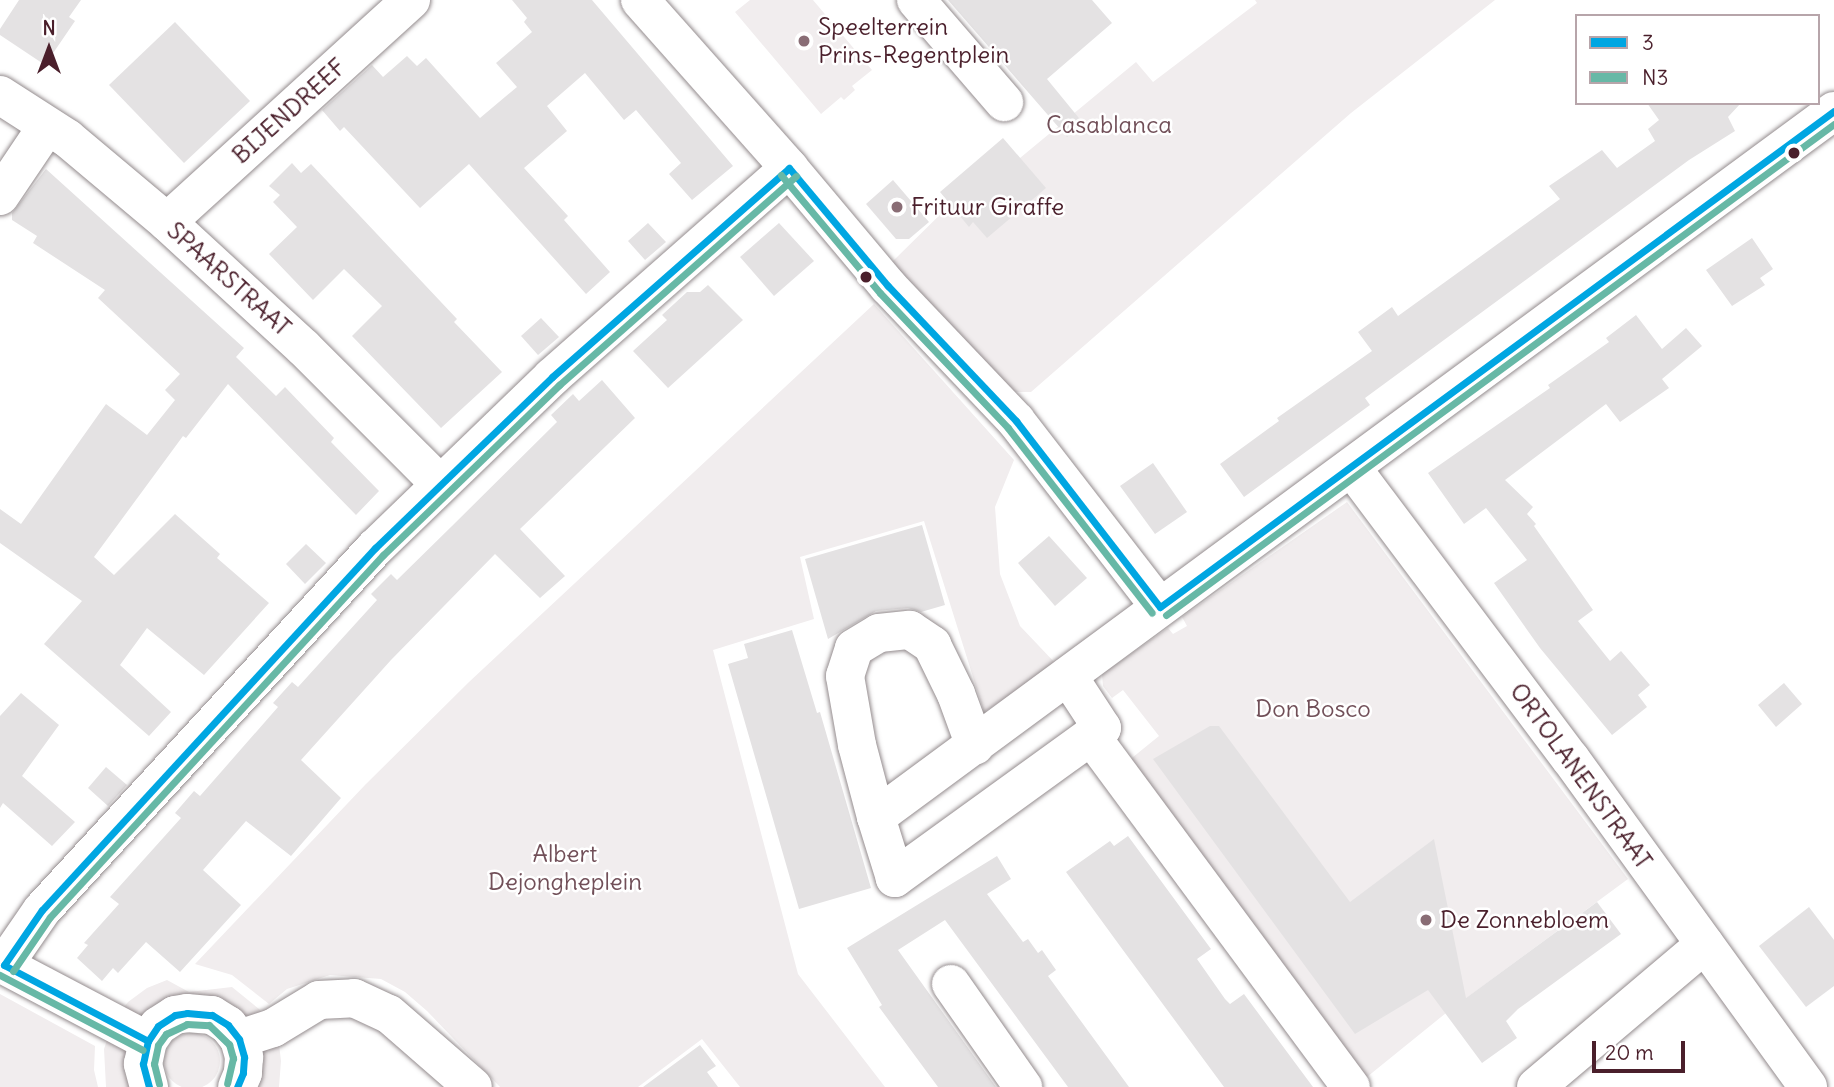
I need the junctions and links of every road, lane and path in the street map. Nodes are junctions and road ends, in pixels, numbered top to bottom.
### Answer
1 (411, 0) edge
2 (640, 0) edge
3 (916, 0) edge
4 (0, 95) edge
5 (1004, 102) dead end
6 (1834, 111) edge
7 (47, 126) junction
8 (789, 168) junction
9 (0, 196) edge
10 (167, 222) junction
11 (1352, 468) junction
12 (439, 484) junction
13 (1160, 607) junction
14 (1068, 676) junction
15 (1091, 736) junction
16 (975, 746) junction
17 (876, 817) junction
18 (1705, 944) junction
19 (2, 964) edge
20 (951, 984) dead end
21 (239, 1039) junction
22 (148, 1041) junction
23 (149, 1087) edge
24 (237, 1087) edge
25 (473, 1087) edge
26 (1023, 1087) edge
27 (1351, 1087) edge
28 (1536, 1087) edge
29 (1808, 1087) edge

1 - 10 street, BIJENDREEF
2 - 8 street
3 - 5 street
4 - 7 street, SPAARSTRAAT
6 - 11 street
7 - 9 street
7 - 10 street, SPAARSTRAAT
8 - 12 street
8 - 13 street
10 - 12 street, SPAARSTRAAT
11 - 13 street
11 - 18 street, ORTOLANENSTRAAT
12 - 19 street
13 - 14 street
14 - 15 street
14 - 16 street
15 - 17 street
15 - 27 street
16 - 17 street
16 - 17 street
18 - 28 street
18 - 29 street, ORTOLANENSTRAAT
19 - 22 street
20 - 26 street
21 - 22 street
21 - 24 street
21 - 25 street
22 - 23 street

